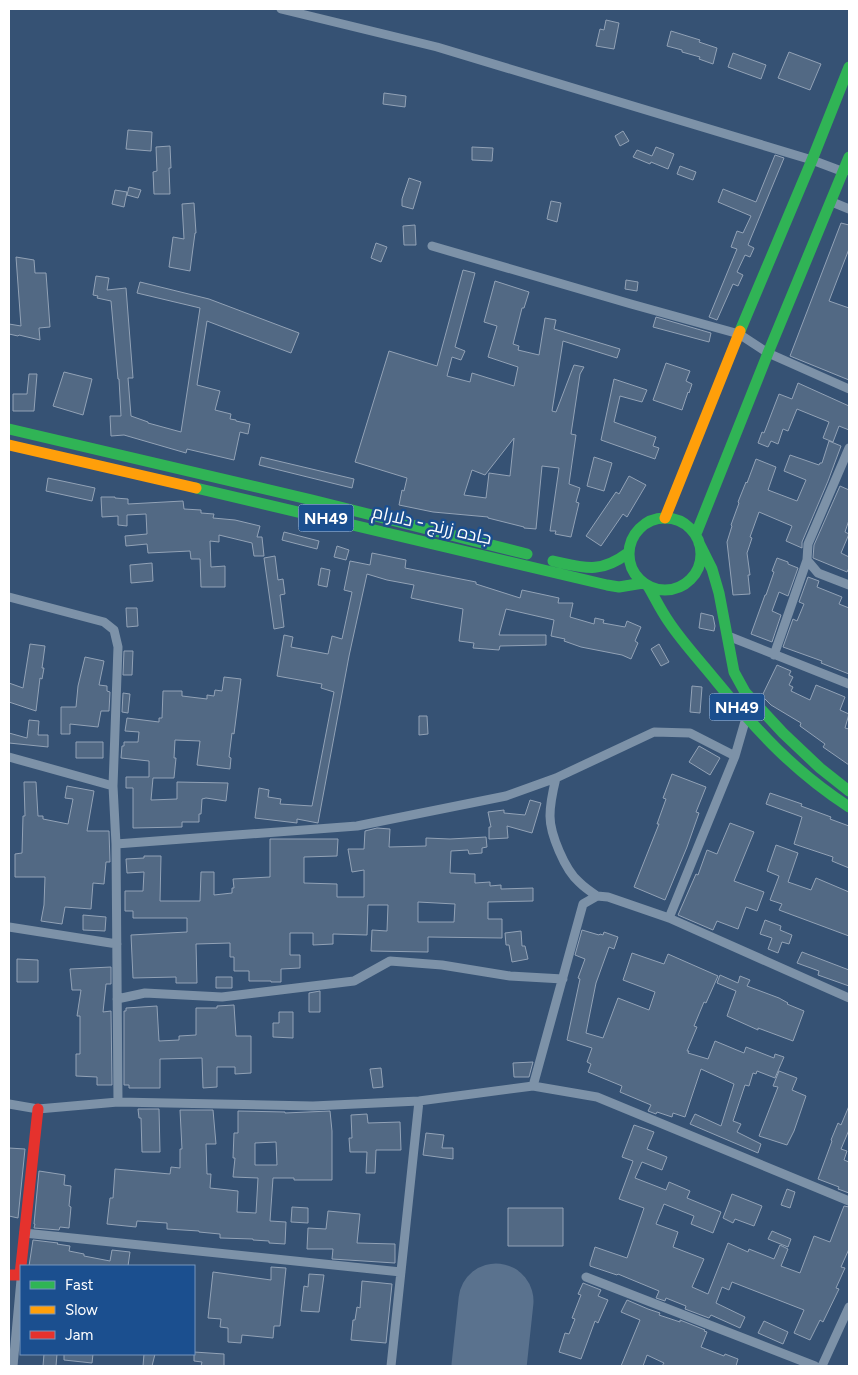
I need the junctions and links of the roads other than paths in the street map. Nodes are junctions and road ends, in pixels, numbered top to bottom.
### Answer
1 (280, 9) edge
2 (849, 67) edge
3 (849, 157) edge
4 (812, 160) junction
5 (844, 172) junction
6 (832, 202) junction
7 (849, 208) edge
8 (432, 246) dead end
9 (739, 334) junction
10 (768, 353) junction
11 (849, 389) edge
12 (9, 429) edge
13 (9, 445) edge
14 (849, 448) edge
15 (666, 518) junction
16 (697, 538) junction
17 (628, 553) junction
18 (807, 560) junction
19 (645, 584) junction
20 (849, 585) edge
21 (9, 597) edge
22 (728, 636) junction
23 (774, 655) junction
24 (849, 684) edge
25 (746, 718) junction
26 (9, 756) edge
27 (735, 756) junction
28 (556, 778) junction
29 (113, 786) junction
30 (849, 791) edge
31 (849, 807) edge
32 (116, 844) junction
33 (597, 896) junction
34 (669, 918) junction
35 (9, 927) edge
36 (117, 944) junction
37 (563, 979) junction
38 (849, 998) edge
39 (117, 999) junction
40 (533, 1086) junction
41 (419, 1101) junction
42 (118, 1102) junction
43 (9, 1104) edge
44 (38, 1109) junction
45 (849, 1201) edge
46 (24, 1233) junction
47 (401, 1272) junction
48 (14, 1275) edge
49 (586, 1277) dead end
50 (20, 1292) edge
51 (849, 1307) edge
52 (14, 1366) edge
53 (391, 1366) edge
54 (815, 1366) edge
55 (822, 1366) edge

1 - 4 street
2 - 4 main road
3 - 5 main road
4 - 5 street
4 - 9 main road
5 - 6 main road
6 - 7 street
6 - 10 main road
8 - 9 street
9 - 10 street
9 - 15 main road
10 - 11 street
10 - 16 main road
12 - 17 main road, جاده زرنج - دلارام / NH49
13 - 19 main road, جاده زرنج - دلارام / NH49
14 - 18 street
15 - 16 main road, NH49
15 - 17 main road
16 - 19 main road, NH49
16 - 22 main road, NH49
17 - 19 main road, NH49
18 - 20 street
18 - 23 street
19 - 25 main road, NH49
21 - 29 street
22 - 23 street
22 - 30 main road, NH49
23 - 24 street
25 - 27 street
25 - 31 main road, NH49
26 - 29 street
27 - 28 street
27 - 34 street
28 - 32 street
28 - 33 street
29 - 32 street
32 - 36 street
33 - 34 street
33 - 37 street
34 - 38 street
35 - 36 street
36 - 39 street
37 - 39 street
37 - 40 street
39 - 42 street
40 - 41 street
40 - 45 street
41 - 42 street
41 - 47 street
42 - 44 street
43 - 44 street
44 - 46 main road
46 - 47 street
46 - 48 main road
47 - 53 street
49 - 54 street
50 - 52 street
51 - 55 street

